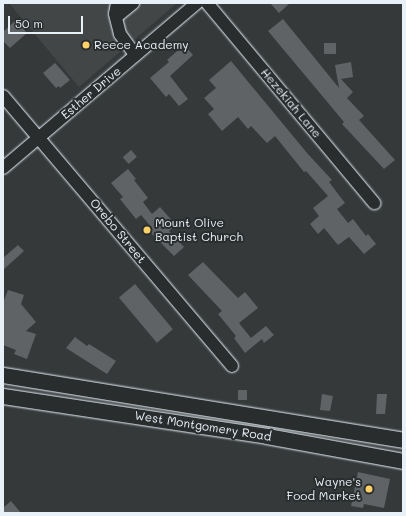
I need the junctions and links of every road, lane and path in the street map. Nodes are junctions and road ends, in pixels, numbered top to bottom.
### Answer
1 (117, 3) edge
2 (133, 3) edge
3 (197, 3) edge
4 (207, 3) edge
5 (116, 17) junction
6 (135, 55) junction
7 (3, 96) edge
8 (38, 138) junction
9 (3, 168) edge
10 (374, 203) dead end
11 (232, 366) dead end
12 (3, 375) edge
13 (3, 396) edge
14 (166, 402) junction
15 (268, 418) junction
16 (162, 420) junction
17 (351, 431) junction
18 (267, 436) junction
19 (403, 440) edge
20 (347, 451) junction
21 (403, 461) edge

1 - 5 street
2 - 5 street
3 - 6 street, Esther Drive
4 - 10 street, Hezekiah Lane
5 - 6 street
6 - 8 street, Esther Drive
7 - 8 street, Orebo Street
8 - 9 street, Esther Drive
8 - 11 street, Orebo Street
12 - 14 main road, West Montgomery Road
13 - 16 main road, West Montgomery Road
14 - 15 main road, West Montgomery Road
14 - 16 main road
15 - 17 main road, West Montgomery Road
15 - 18 main road
16 - 18 main road, West Montgomery Road
17 - 19 main road, West Montgomery Road
17 - 20 main road
18 - 20 main road, West Montgomery Road
20 - 21 main road, West Montgomery Road

